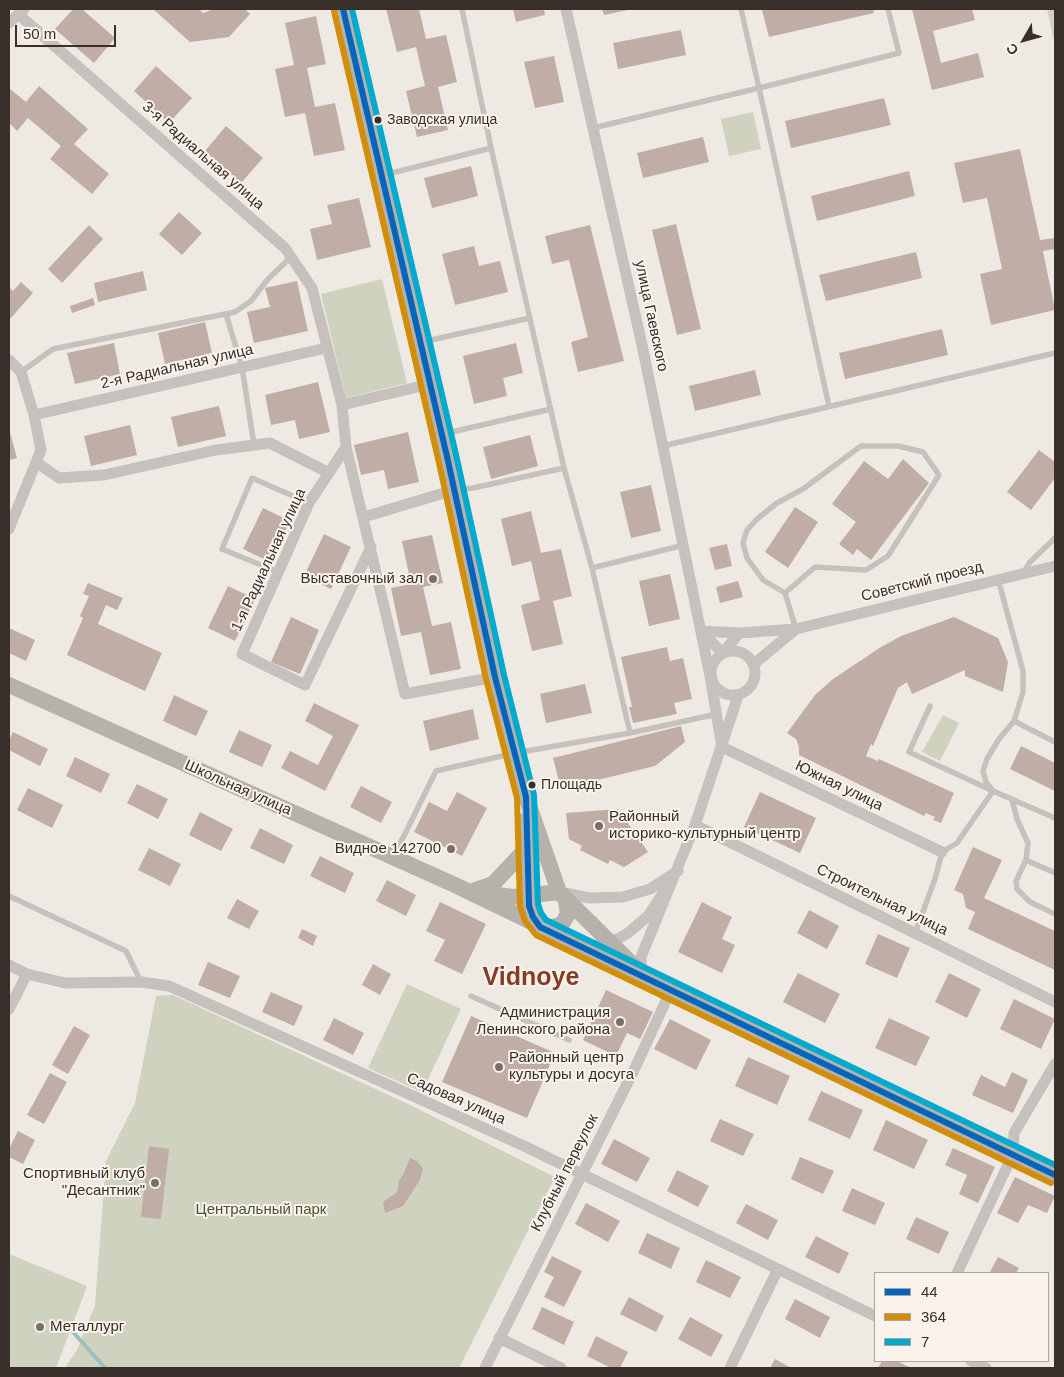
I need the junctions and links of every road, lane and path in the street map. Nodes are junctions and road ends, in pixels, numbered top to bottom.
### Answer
1 (343, 9) edge
2 (462, 9) edge
3 (566, 9) edge
4 (741, 9) edge
5 (888, 9) edge
6 (21, 11) edge
7 (9, 23) edge
8 (758, 88) junction
9 (593, 128) junction
10 (491, 148) junction
11 (381, 175) junction
12 (291, 258) junction
13 (226, 314) junction
14 (530, 318) junction
15 (420, 342) junction
16 (326, 348) junction
17 (1055, 353) edge
18 (9, 360) edge
19 (242, 367) junction
20 (22, 372) junction
21 (430, 384) junction
22 (342, 405) junction
23 (829, 406) junction
24 (551, 409) junction
25 (34, 415) junction
26 (442, 434) junction
27 (254, 445) junction
28 (663, 446) junction
29 (346, 448) junction
30 (36, 462) junction
31 (564, 468) junction
32 (329, 473) junction
33 (454, 490) junction
34 (309, 503) junction
35 (364, 517) junction
36 (9, 529) edge
37 (1055, 538) edge
38 (684, 545) junction
39 (371, 547) junction
40 (1055, 566) edge
41 (592, 568) junction
42 (278, 572) junction
43 (1023, 573) junction
44 (998, 578) junction
45 (785, 593) junction
46 (796, 628) junction
47 (701, 631) junction
48 (739, 633) junction
49 (723, 653) junction
50 (754, 664) junction
51 (710, 676) junction
52 (495, 677) junction
53 (9, 686) edge
54 (738, 696) junction
55 (930, 706) dead end
56 (717, 714) junction
57 (1014, 721) junction
58 (630, 734) junction
59 (1055, 742) edge
60 (722, 746) junction
61 (515, 753) junction
62 (994, 791) junction
63 (526, 796) junction
64 (1012, 799) junction
65 (1055, 818) edge
66 (695, 825) junction
67 (528, 847) junction
68 (942, 852) junction
69 (393, 858) junction
70 (1026, 860) junction
71 (678, 871) junction
72 (1055, 873) edge
73 (468, 892) junction
74 (9, 896) edge
75 (530, 896) junction
76 (562, 896) junction
77 (1055, 914) edge
78 (540, 926) junction
79 (915, 933) junction
80 (610, 943) junction
81 (583, 948) junction
82 (9, 965) edge
83 (27, 974) junction
84 (646, 977) junction
85 (142, 982) junction
86 (671, 990) junction
87 (471, 996) dead end
88 (1055, 1002) edge
89 (9, 1009) edge
90 (570, 1040) dead end
91 (1055, 1064) edge
92 (1013, 1154) junction
93 (582, 1174) junction
94 (1055, 1175) edge
95 (778, 1269) junction
96 (957, 1272) edge
97 (874, 1316) edge
98 (499, 1338) junction
99 (973, 1362) edge
100 (485, 1368) edge
101 (561, 1368) edge
102 (730, 1368) edge
103 (986, 1368) edge

1 - 11 street
2 - 10 lane
3 - 9 street, улица Гаевского
4 - 8 lane
5 - 8 lane
6 - 7 street
6 - 12 street, 3-я Радиальная улица
8 - 9 lane
8 - 23 lane
9 - 28 street, улица Гаевского
10 - 11 lane
10 - 14 lane
11 - 15 street
12 - 13 lane
12 - 16 street, 3-я Радиальная улица
13 - 19 lane
13 - 20 lane
14 - 15 lane
14 - 24 lane
15 - 21 street
16 - 19 street, 2-я Радиальная улица
16 - 22 street
17 - 23 lane
18 - 20 street
19 - 25 street, 2-я Радиальная улица
19 - 27 lane
20 - 25 street
21 - 22 street
21 - 26 street
22 - 29 street
23 - 28 lane
24 - 26 lane
24 - 31 lane
25 - 30 street
26 - 33 street
27 - 30 street
27 - 32 street
28 - 38 street, улица Гаевского
29 - 32 street, 1-я Радиальная улица
29 - 35 street
30 - 36 street
31 - 33 lane
31 - 41 lane
32 - 34 street, 1-я Радиальная улица
33 - 35 street
33 - 52 street
34 - 42 street, 1-я Радиальная улица
34 - 42 lane
35 - 39 street
37 - 43 lane
38 - 41 lane
38 - 47 street, улица Гаевского
39 - 42 street, 1-я Радиальная улица
39 - 52 street
40 - 43 street, Советский проезд
41 - 58 lane
43 - 44 street, Советский проезд
44 - 46 street, Советский проезд
44 - 57 lane
45 - 45 lane
45 - 46 lane
46 - 48 street, Советский проезд
46 - 50 street, Советский проезд
47 - 48 street, Советский проезд
47 - 49 street
47 - 51 street, улица Гаевского
48 - 49 street
49 - 50 street
49 - 51 street
50 - 54 street
51 - 54 street
51 - 56 street, улица Гаевского
52 - 61 street
53 - 69 street, Школьная улица
54 - 60 street, улица Гаевского
55 - 62 lane
56 - 58 lane
56 - 60 street, улица Гаевского
57 - 59 lane
57 - 62 lane
58 - 61 lane
60 - 66 street, улица Гаевского
60 - 68 street, Южная улица
61 - 63 street
61 - 69 lane
62 - 64 lane
62 - 68 lane
63 - 67 street
63 - 76 street
64 - 65 lane
64 - 70 lane
66 - 71 street, улица Гаевского
66 - 79 street, Строительная улица
67 - 73 street
67 - 75 street
68 - 79 lane
69 - 73 street, Школьная улица
70 - 72 lane
70 - 77 lane
71 - 76 street
71 - 80 street
71 - 84 street
73 - 75 street
73 - 78 street, Школьная улица
74 - 85 lane
75 - 76 street
75 - 78 street
76 - 78 street
76 - 80 street
78 - 81 street, Школьная улица
79 - 88 street, Строительная улица
80 - 81 street
80 - 84 street
81 - 84 street, Школьная улица
82 - 83 street, Садовая улица
83 - 85 street, Садовая улица
83 - 89 street
84 - 86 street
85 - 93 street, Садовая улица
86 - 92 street
86 - 93 street, Клубный переулок
87 - 90 lane
91 - 92 street
92 - 94 street
92 - 96 street
93 - 95 street, Садовая улица
93 - 98 street, Клубный переулок
95 - 97 street, Садовая улица
95 - 102 street
98 - 100 street, Клубный переулок
98 - 101 street
99 - 103 street

